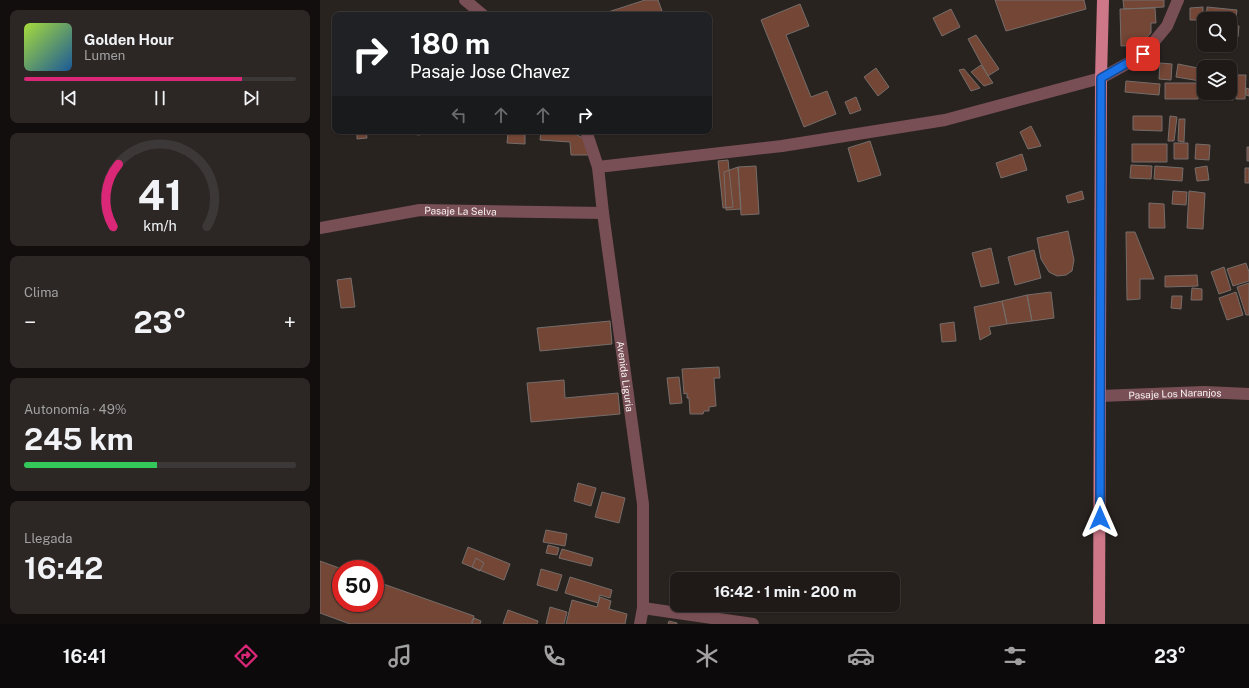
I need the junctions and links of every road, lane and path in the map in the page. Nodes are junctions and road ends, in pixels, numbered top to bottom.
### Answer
1 (465, 0) edge
2 (1103, 0) edge
3 (1178, 0) edge
4 (479, 12) edge
5 (1101, 78) junction
6 (587, 134) edge
7 (598, 167) junction
8 (603, 213) junction
9 (320, 228) edge
10 (1249, 394) edge
11 (1100, 396) junction
12 (643, 608) junction
13 (640, 624) edge
14 (753, 624) edge
15 (1099, 624) edge

1 - 4 street
2 - 5 main road
3 - 5 street
5 - 7 street
5 - 11 main road
6 - 7 street, Avenida Liguria
7 - 8 street, Avenida Liguria
8 - 9 street, Pasaje La Selva
8 - 12 street, Avenida Liguria
10 - 11 street, Pasaje Los Naranjos
11 - 15 main road
12 - 13 street, Avenida Liguria
12 - 14 street

